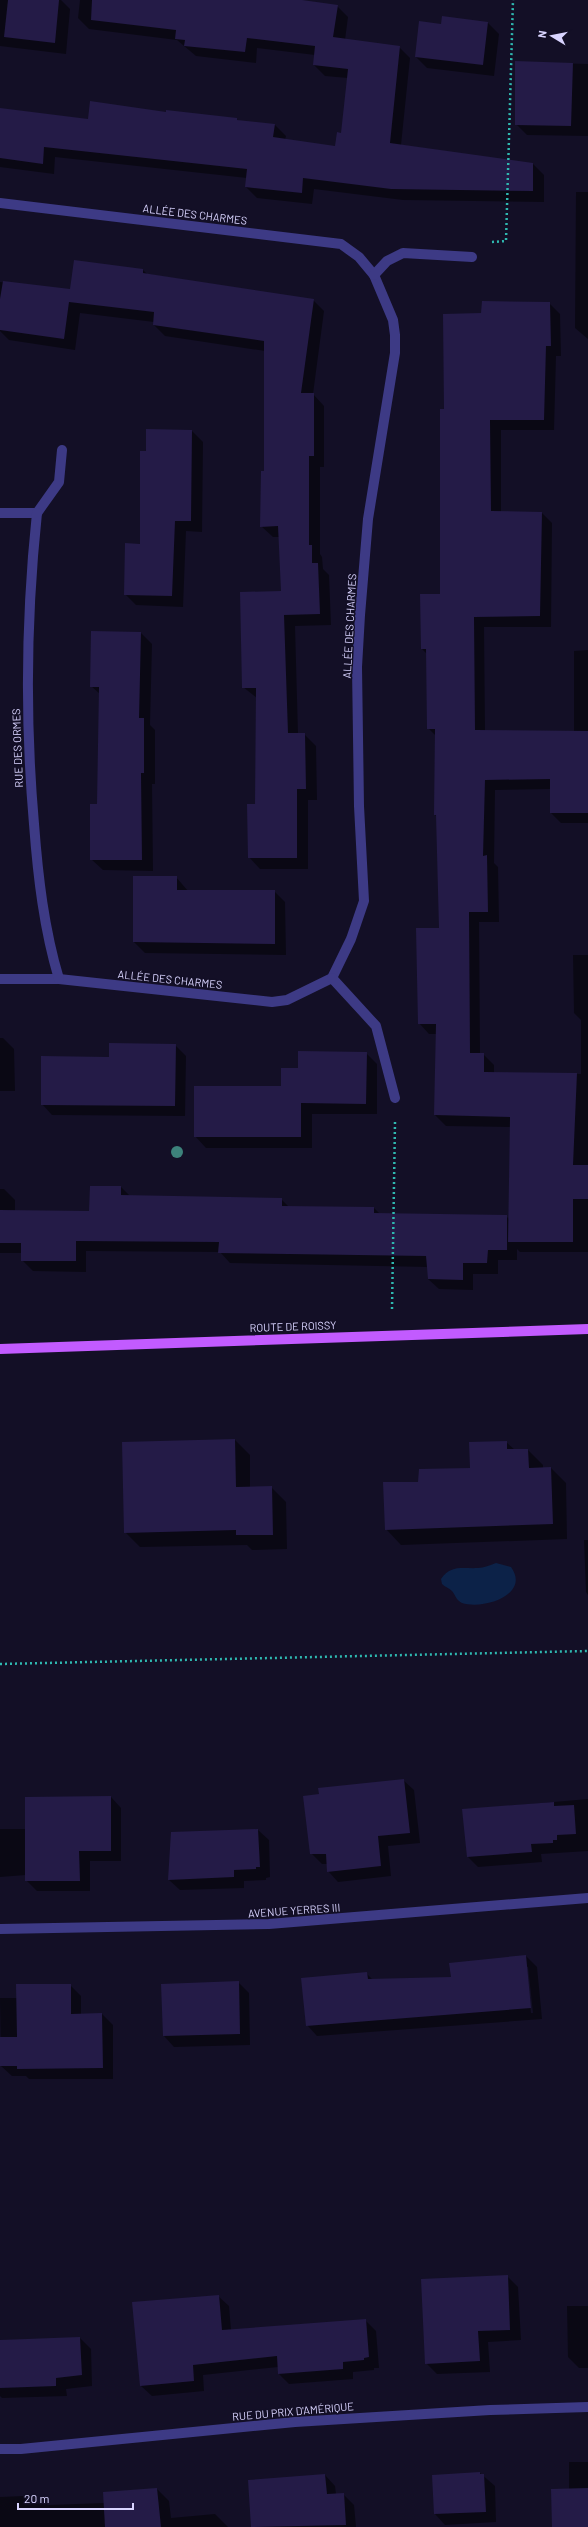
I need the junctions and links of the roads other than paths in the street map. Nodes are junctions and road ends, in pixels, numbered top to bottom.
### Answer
1 (0, 203) edge
2 (472, 258) road end
3 (374, 275) junction
4 (62, 450) dead end
5 (0, 513) edge
6 (37, 513) junction
7 (332, 978) junction
8 (0, 979) edge
9 (59, 979) junction
10 (395, 1098) road end
11 (588, 1329) edge
12 (0, 1350) edge
13 (588, 1898) edge
14 (0, 1929) edge
15 (588, 2408) edge
16 (0, 2449) edge

1 - 3 street, ALLÉE DES CHARMES
2 - 3 street
3 - 7 street, ALLÉE DES CHARMES
4 - 6 street, RUE DES ORMES
5 - 6 street
6 - 9 street, RUE DES ORMES
7 - 9 street, ALLÉE DES CHARMES
7 - 10 street
8 - 9 street, ALLÉE DES CHARMES
11 - 12 main road, ROUTE DE ROISSY
13 - 14 street, AVENUE YERRES III
15 - 16 street, RUE DU PRIX D'AMÉRIQUE

